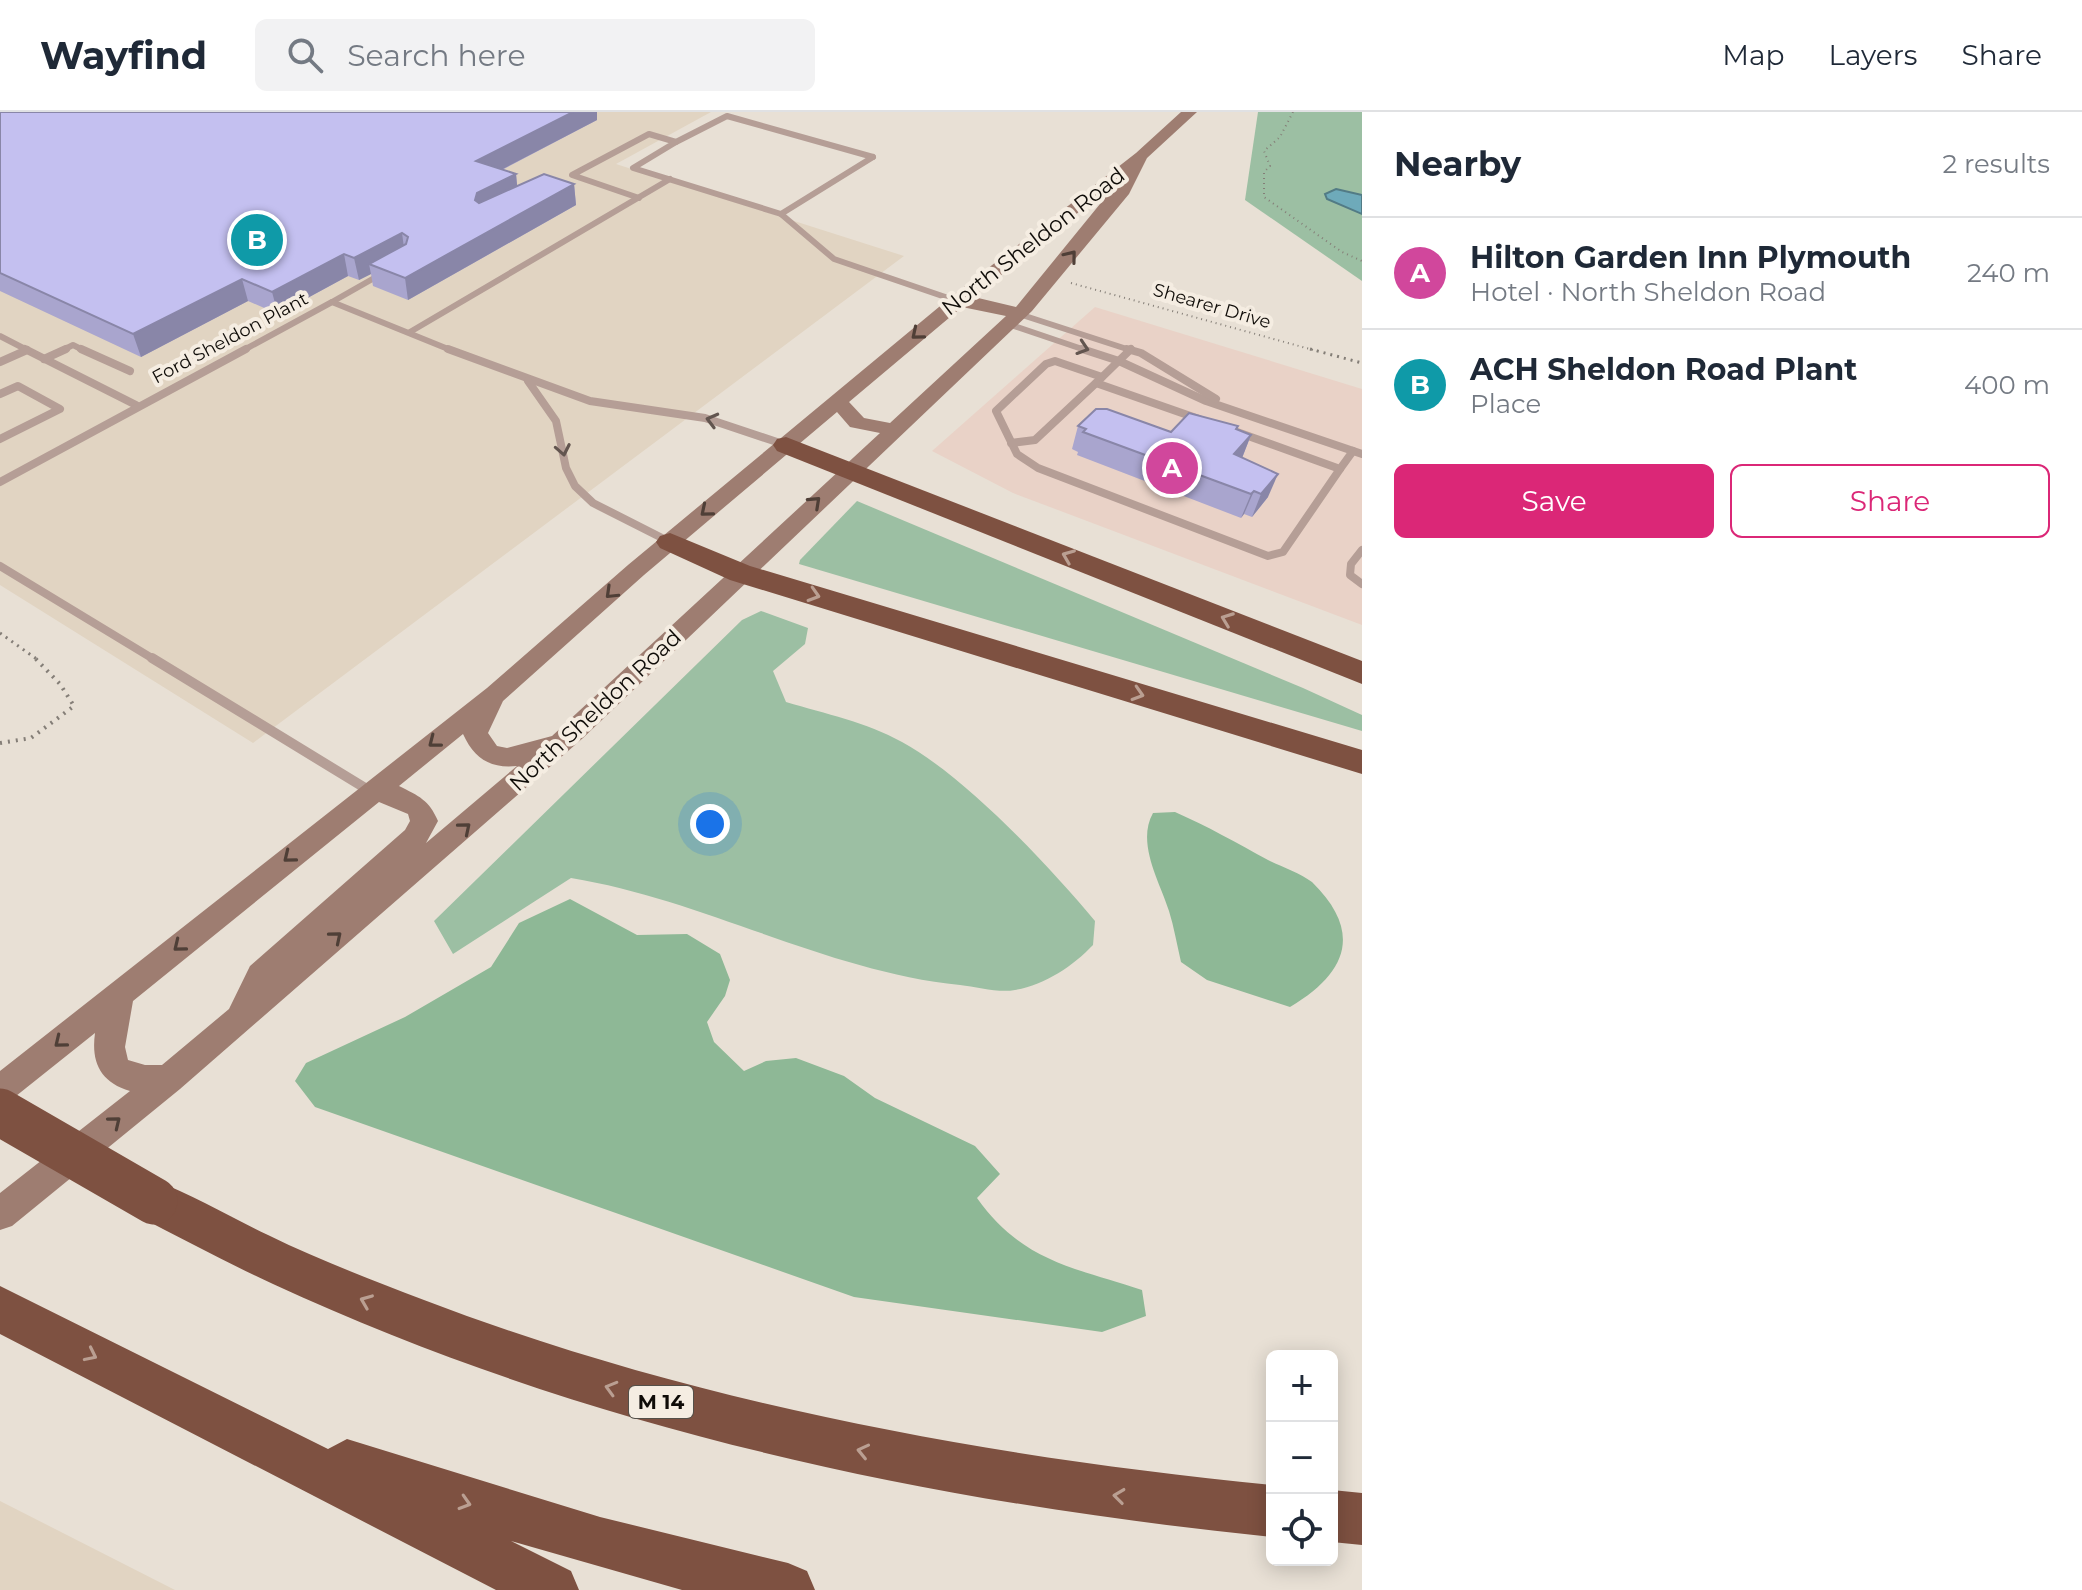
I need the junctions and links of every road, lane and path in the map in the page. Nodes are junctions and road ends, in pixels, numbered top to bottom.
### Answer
1 (1190, 112) edge
2 (1293, 112) edge
3 (676, 142) junction
4 (1141, 156) junction
5 (572, 175) junction
6 (563, 178) edge
7 (670, 179) junction
8 (639, 198) junction
9 (781, 214) junction
10 (1362, 261) edge
11 (393, 268) edge
12 (1053, 278) junction
13 (957, 301) junction
14 (332, 302) junction
15 (1014, 319) junction
16 (410, 332) junction
17 (0, 336) edge
18 (1131, 349) junction
19 (27, 350) junction
20 (44, 359) junction
21 (1119, 361) junction
22 (0, 362) edge
23 (1362, 363) edge
24 (130, 371) dead end
25 (1179, 375) junction
26 (1099, 380) junction
27 (1161, 380) junction
28 (528, 381) junction
29 (0, 394) edge
30 (838, 401) junction
31 (136, 405) junction
32 (1246, 415) junction
33 (1214, 424) edge
34 (1228, 428) edge
35 (894, 430) junction
36 (0, 439) edge
37 (1011, 443) junction
38 (786, 445) junction
39 (1353, 451) junction
40 (1362, 454) edge
41 (1340, 469) junction
42 (850, 470) junction
43 (0, 482) edge
44 (670, 542) junction
45 (1362, 550) edge
46 (0, 566) edge
47 (740, 573) junction
48 (1362, 584) edge
49 (0, 633) edge
50 (1362, 673) edge
51 (496, 694) junction
52 (1222, 720) junction
53 (574, 732) junction
54 (0, 743) edge
55 (1362, 762) edge
56 (1362, 774) edge
57 (370, 791) junction
58 (120, 994) junction
59 (234, 1024) junction
60 (169, 1079) junction
61 (0, 1090) edge
62 (0, 1112) edge
63 (0, 1214) edge
64 (10, 1315) edge
65 (207, 1411) junction
66 (1362, 1496) edge
67 (1338, 1497) edge
68 (1266, 1501) edge
69 (1197, 1505) junction
70 (1266, 1511) edge
71 (1338, 1517) edge
72 (1362, 1519) edge
73 (552, 1590) edge
74 (788, 1590) edge

1 - 4 main road, North Sheldon Road
2 - 10 path
3 - 5 lane
3 - 7 lane
3 - 9 lane
12 -> 4 main road, North Sheldon Road
4 - 13 main road, North Sheldon Road
5 - 6 lane
5 - 8 lane
7 - 8 lane
7 - 9 lane
8 - 16 lane
9 - 13 lane
11 - 14 lane
12 - 15 main road, North Sheldon Road
12 - 23 path, Shearer Drive
13 - 15 main road
13 -> 30 main road, North Sheldon Road
14 - 16 lane, Ford Sheldon Plant
14 - 31 lane, Ford Sheldon Plant
15 - 18 lane
15 -> 21 lane
15 - 35 main road, North Sheldon Road
16 - 28 lane, Ford Sheldon Plant
17 - 19 lane
18 - 21 lane
18 - 25 lane
19 - 20 lane
19 - 22 lane
20 - 24 lane
20 - 31 lane
21 - 26 lane
21 - 27 lane
25 - 27 lane
25 - 32 lane
26 - 33 lane
26 - 37 lane
26 - 37 lane
27 - 32 lane
38 -> 28 lane, Ford Sheldon Plant
28 -> 44 lane
29 - 36 lane
30 - 35 main road
30 - 38 main road, North Sheldon Road
31 - 43 lane, Ford Sheldon Plant
32 - 39 lane
34 - 41 lane
35 - 42 main road, North Sheldon Road
37 - 41 lane
38 - 42 highway
38 -> 44 main road, North Sheldon Road
39 - 40 lane
39 - 41 lane
47 -> 42 main road, North Sheldon Road
50 -> 42 highway
44 - 47 highway
44 -> 51 main road, North Sheldon Road
45 - 48 lane
46 - 57 lane
47 -> 52 highway
47 - 53 main road, North Sheldon Road
49 - 54 path
51 - 53 main road
51 -> 57 main road, North Sheldon Road
52 - 55 highway
52 - 56 highway
59 -> 53 main road, North Sheldon Road
57 -> 58 main road, North Sheldon Road
57 - 59 main road
58 - 60 main road
58 -> 61 main road, North Sheldon Road
59 - 60 main road, North Sheldon Road
63 -> 60 main road, North Sheldon Road
69 -> 62 highway, M 14, bridge
64 -> 65 highway
65 - 73 highway
65 -> 74 highway
66 - 67 highway
68 - 69 highway
69 - 70 highway, M 14
71 - 72 highway

